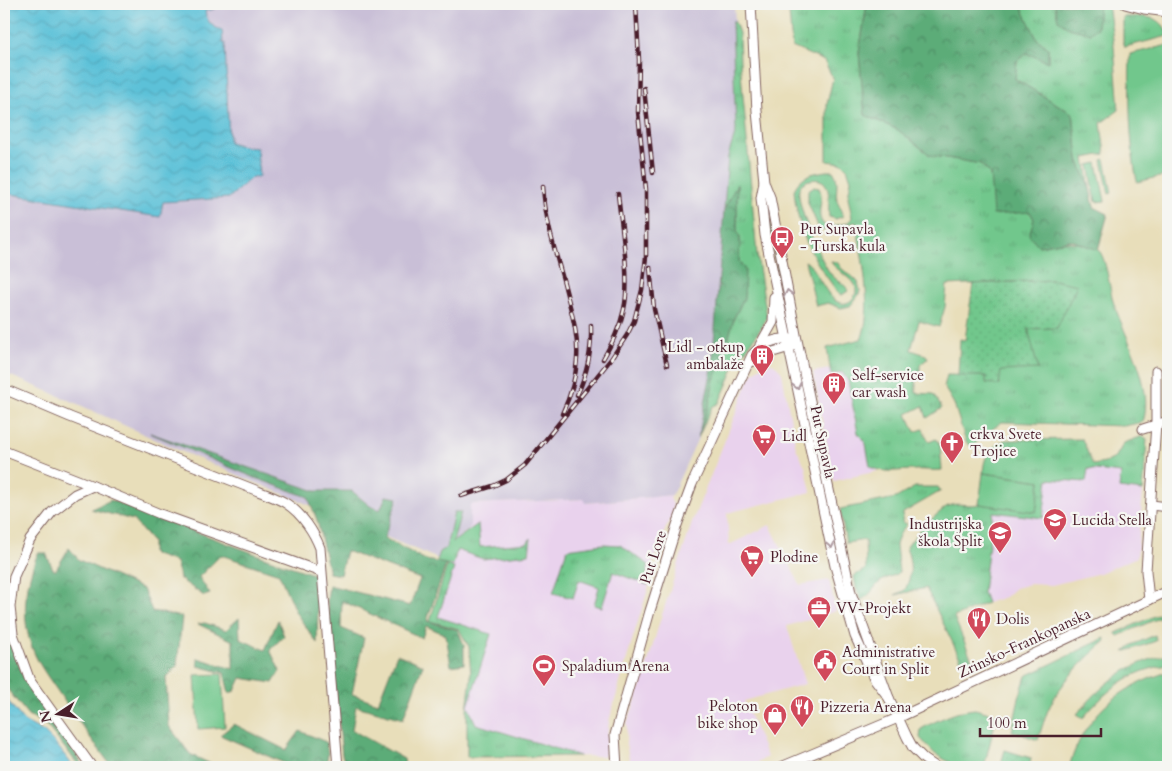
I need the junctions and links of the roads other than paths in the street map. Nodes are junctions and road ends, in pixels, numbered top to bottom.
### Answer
1 (751, 4) edge
2 (1125, 4) edge
3 (1168, 12) edge
4 (764, 182) junction
5 (774, 282) junction
6 (787, 338) junction
7 (797, 340) junction
8 (758, 348) junction
9 (789, 349) junction
10 (747, 364) junction
11 (1156, 371) dead end
12 (4, 389) edge
13 (1168, 420) edge
14 (1156, 424) junction
15 (1144, 429) dead end
16 (4, 452) edge
17 (93, 486) junction
18 (1151, 505) junction
19 (1168, 507) edge
20 (322, 572) junction
21 (1168, 591) edge
22 (1149, 600) junction
23 (889, 698) junction
24 (898, 718) junction
25 (92, 767) edge
26 (338, 767) edge
27 (617, 767) edge
28 (782, 767) edge
29 (936, 767) edge

1 - 4 street, Put Supavla
2 - 3 street
4 - 5 street, Put Supavla
7 -> 4 street, Put Supavla
5 - 6 street, Put Supavla
5 - 8 street, Put Lore
6 - 7 street
6 - 8 street
6 - 9 street, Put Supavla
7 - 9 street
7 - 23 street, Put Supavla
8 - 10 street, Put Lore
9 - 10 street
9 -> 23 street, Put Supavla
10 - 27 street, Put Lore
11 - 14 street
12 - 20 street
13 - 14 street
14 - 15 street
14 - 18 street
16 - 17 street
17 - 20 street
17 - 25 street
18 - 19 street
18 - 22 street
20 - 26 street
21 - 22 street, Zrinsko-Frankopanska
22 - 24 street, Zrinsko-Frankopanska
23 - 24 street, Put Supavla
24 - 28 street, Zrinsko-Frankopanska
24 - 29 street, Put Supavla

